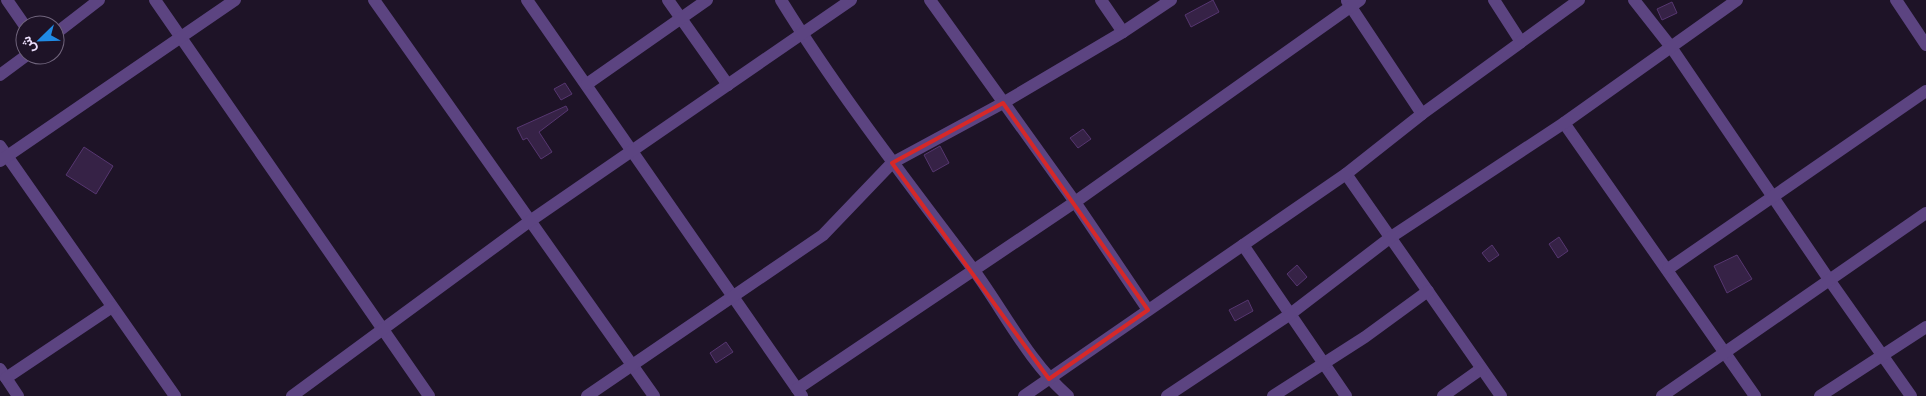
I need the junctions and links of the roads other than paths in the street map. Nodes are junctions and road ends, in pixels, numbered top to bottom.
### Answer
1 (7, 0) edge
2 (99, 0) edge
3 (155, 0) edge
4 (235, 0) edge
5 (374, 0) edge
6 (527, 0) edge
7 (668, 0) edge
8 (707, 0) edge
9 (781, 0) edge
10 (851, 0) edge
11 (930, 0) edge
12 (1101, 0) edge
13 (1171, 0) edge
14 (1494, 0) edge
15 (1579, 0) edge
16 (1634, 0) edge
17 (1737, 0) edge
18 (1896, 0) edge
19 (1352, 2) edge
20 (17, 15) edge
21 (681, 18) junction
22 (65, 26) edge
23 (1123, 32) junction
24 (802, 34) junction
25 (180, 38) junction
26 (1521, 42) junction
27 (1926, 45) edge
28 (1671, 47) junction
29 (15, 64) edge
30 (0, 75) edge
31 (587, 84) junction
32 (728, 85) junction
33 (1926, 91) edge
34 (1003, 103) junction
35 (1422, 114) junction
36 (1564, 123) junction
37 (633, 151) junction
38 (2, 155) edge
39 (892, 163) junction
40 (1346, 174) junction
41 (1772, 197) junction
42 (1075, 202) junction
43 (1926, 213) edge
44 (530, 221) junction
45 (1391, 236) junction
46 (1243, 245) junction
47 (1668, 270) junction
48 (974, 271) junction
49 (1830, 281) junction
50 (1428, 291) junction
51 (733, 297) junction
52 (112, 307) junction
53 (1148, 310) junction
54 (1289, 315) junction
55 (1926, 328) edge
56 (382, 329) junction
57 (1725, 352) junction
58 (1884, 356) junction
59 (1324, 363) junction
60 (632, 366) junction
61 (1481, 369) junction
62 (3, 374) edge
63 (1049, 379) junction
64 (800, 392) edge
65 (18, 396) edge
66 (175, 396) edge
67 (292, 396) edge
68 (429, 396) edge
69 (587, 396) edge
70 (654, 396) edge
71 (1024, 396) edge
72 (1068, 396) edge
73 (1167, 396) edge
74 (1273, 396) edge
75 (1346, 396) edge
76 (1443, 396) edge
77 (1500, 396) edge
78 (1662, 396) edge
79 (1755, 396) edge
80 (1820, 396) edge
81 (1911, 396) edge

1 - 20 street
2 - 22 street
3 - 25 street
4 - 25 street
5 - 44 street
6 - 31 street
7 - 21 street
8 - 21 street
9 - 24 street
10 - 24 street
11 - 34 street
12 - 23 street
13 - 23 street
14 - 26 street
15 - 26 street
16 - 28 street
17 - 28 street
18 - 27 street
19 - 35 street
19 - 42 street
21 - 31 street
21 - 32 street
23 - 34 street
24 - 32 street
24 - 39 street
25 - 38 street
25 - 56 street
26 - 35 street
28 - 36 street
28 - 41 street
29 - 30 street
31 - 37 street
32 - 37 street
33 - 41 street
34 - 39 street
34 - 42 street
35 - 40 street
36 - 45 street
36 - 47 street
37 - 44 street
37 - 51 street
38 - 52 street
39 - 48 street
39 - 51 street
40 - 45 street
40 - 46 street
41 - 47 street
41 - 49 street
42 - 48 street
42 - 53 street
43 - 49 street
44 - 56 street
44 - 60 street
45 - 50 street
45 - 54 street
46 - 53 street
46 - 54 street
47 - 57 street
48 - 63 street
48 - 64 street
49 - 57 street
49 - 58 street
50 - 59 street
50 - 61 street
51 - 60 street
51 - 64 street
52 - 62 street
52 - 66 street
53 - 63 street
54 - 59 street
54 - 73 street
55 - 58 street
56 - 67 street
56 - 68 street
57 - 78 street
57 - 79 street
58 - 80 street
58 - 81 street
59 - 74 street
59 - 75 street
60 - 69 street
60 - 70 street
61 - 76 street
61 - 77 street
62 - 65 street
63 - 71 street
63 - 72 street

